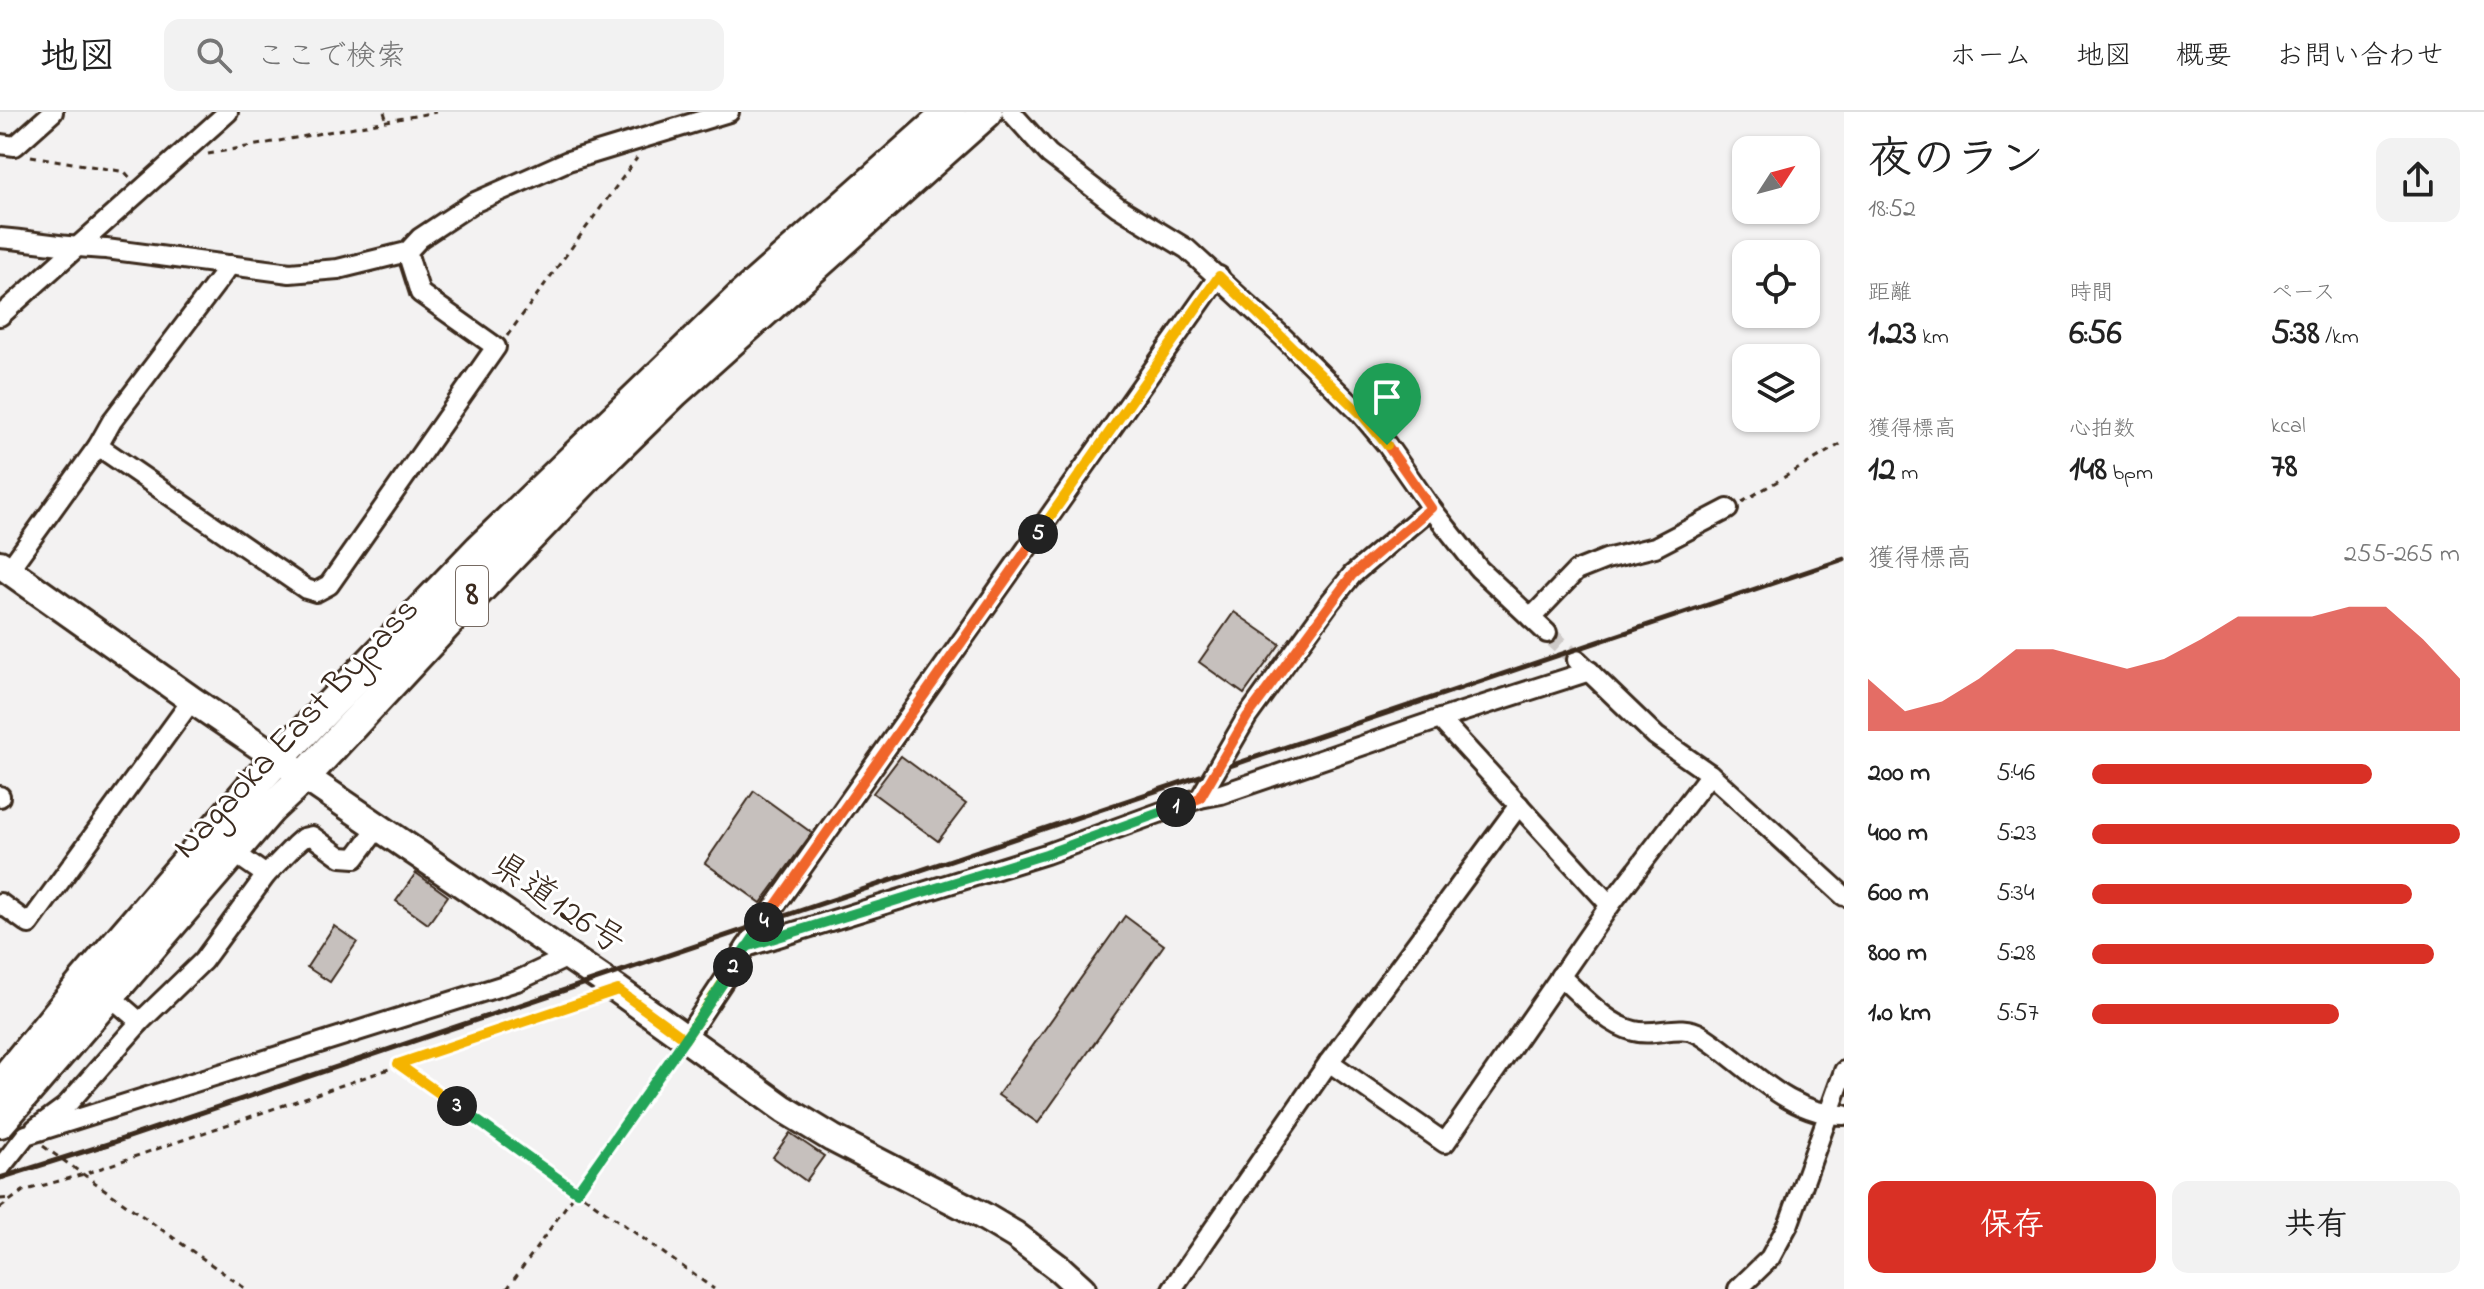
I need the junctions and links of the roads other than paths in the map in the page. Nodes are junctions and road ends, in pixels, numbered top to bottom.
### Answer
1 (53, 112) edge
2 (228, 112) edge
3 (729, 112) edge
4 (950, 112) edge
5 (987, 112) edge
6 (1011, 112) edge
7 (8, 145) edge
8 (0, 238) edge
9 (76, 248) junction
10 (407, 252) junction
11 (230, 265) junction
12 (1219, 276) junction
13 (0, 316) edge
14 (98, 446) junction
15 (1431, 508) junction
16 (1728, 509) road end
17 (4, 567) edge
18 (1531, 618) junction
19 (1547, 633) tunnel mouth
20 (192, 700) junction
21 (1440, 719) junction
22 (279, 759) junction
23 (1710, 774) junction
24 (304, 777) junction
25 (1200, 798) junction
26 (1519, 805) junction
27 (379, 826) junction
28 (233, 852) junction
29 (266, 875) junction
30 (1844, 896) edge
31 (0, 903) edge
32 (1610, 905) junction
33 (746, 947) junction
34 (568, 957) junction
35 (1560, 976) junction
36 (109, 995) junction
37 (140, 1022) junction
38 (685, 1039) junction
39 (1329, 1062) junction
40 (1844, 1071) edge
41 (0, 1085) edge
42 (1837, 1115) edge
43 (10, 1126) edge
44 (0, 1168) edge
45 (1082, 1289) edge
46 (1172, 1289) edge
47 (1738, 1289) edge

1 - 7 street
2 - 9 street
3 - 10 street
4 - 22 highway, Nagaoka East Bypass / 8
5 - 24 highway, Nagaoka East Bypass / 8
6 - 12 street
8 - 9 street
9 - 11 street
9 - 13 street
10 - 11 street
10 - 14 street
11 - 14 street
12 - 15 street
12 - 33 street
14 - 17 street
15 - 18 street
15 - 25 street
16 - 18 street
17 - 20 main road, 県道126号
18 - 19 street
20 - 22 main road, 県道126号
20 - 31 street
21 - 23 street
21 - 25 street
21 - 26 street
22 - 24 main road, 県道126号
22 - 41 highway, Nagaoka East Bypass / 8
23 - 30 street
23 - 32 street
24 - 27 main road, 県道126号
24 - 28 highway, Nagaoka East Bypass / 8
25 - 33 street
26 - 32 street
26 - 39 street
27 - 29 street
27 - 34 main road, 県道126号
28 - 29 street
28 - 36 highway, Nagaoka East Bypass / 8
29 - 37 street
32 - 35 street
33 - 38 street
34 - 38 main road, 県道126号
34 - 43 street
35 - 39 street
35 - 42 street
36 - 37 street
36 - 43 highway, Nagaoka East Bypass / 8
37 - 43 street
38 - 45 main road, 県道126号
39 - 46 street
40 - 42 street
42 - 47 street
43 - 44 street

